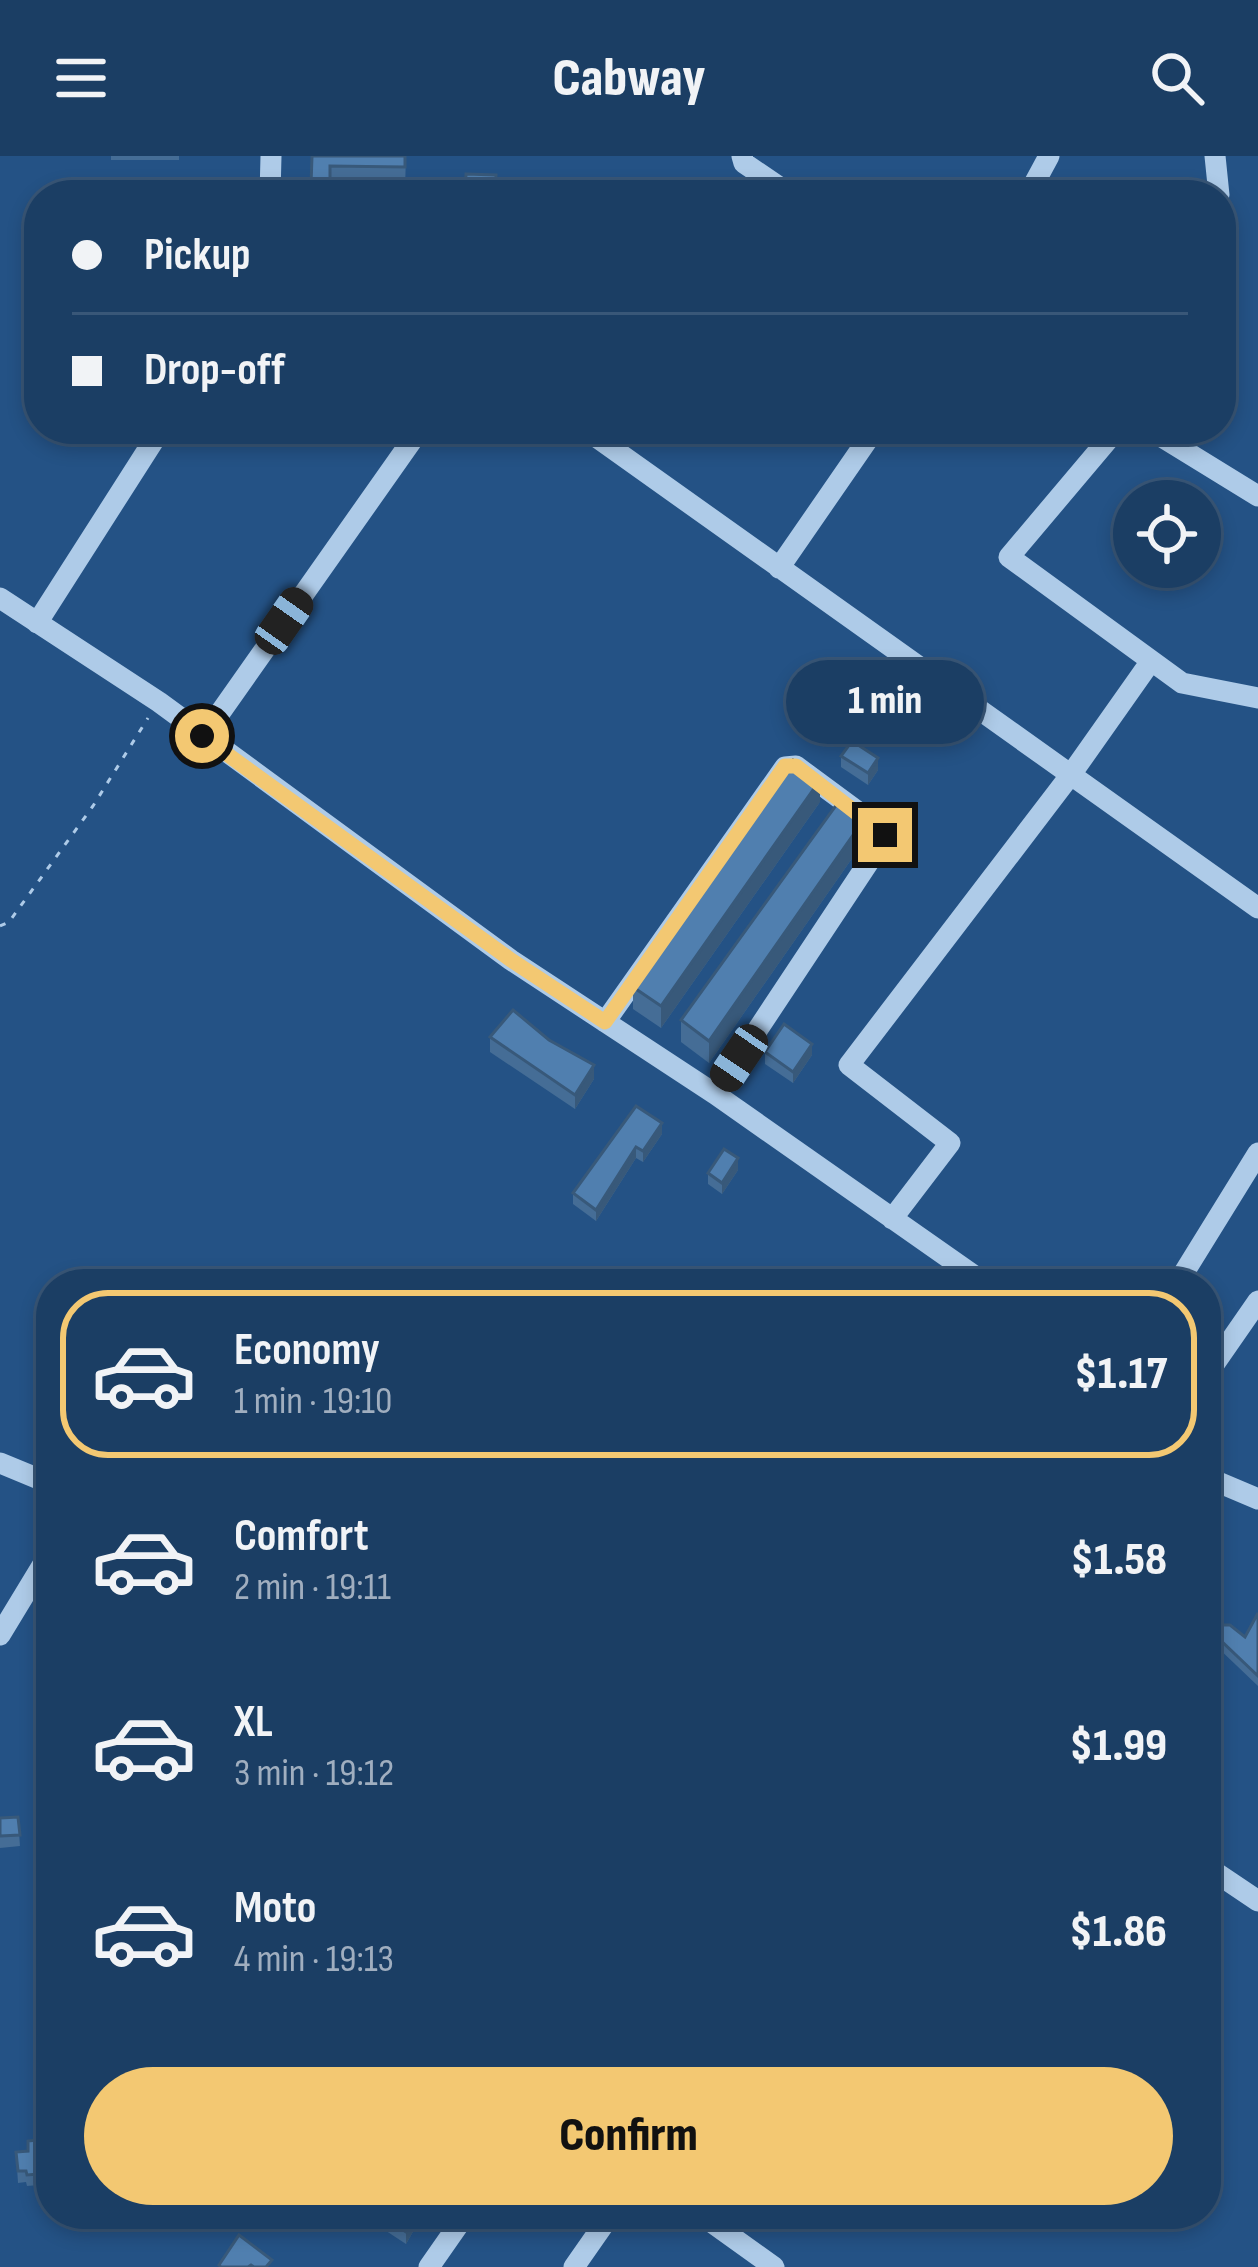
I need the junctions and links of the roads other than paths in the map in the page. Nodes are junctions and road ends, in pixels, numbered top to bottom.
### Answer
1 (742, 156) edge
2 (768, 180) edge
3 (151, 444) edge
4 (409, 444) edge
5 (606, 444) edge
6 (865, 444) edge
7 (1104, 444) edge
8 (1173, 444) edge
9 (1258, 496) edge
10 (779, 568) junction
11 (0, 598) edge
12 (37, 623) junction
13 (1150, 661) junction
14 (1258, 698) edge
15 (202, 736) junction
16 (1072, 772) junction
17 (1258, 908) edge
18 (605, 1022) junction
19 (715, 1094) junction
20 (1258, 1153) edge
21 (892, 1220) junction
22 (964, 1269) edge
23 (1186, 1269) edge
24 (1258, 1301) edge
25 (1221, 1354) edge
26 (0, 1463) edge
27 (36, 1478) edge
28 (1221, 1483) edge
29 (1258, 1499) edge
30 (36, 1575) edge
31 (0, 1635) edge
32 (1221, 1875) edge
33 (1258, 1901) edge
34 (456, 2229) edge
35 (601, 2229) edge
36 (721, 2229) edge
37 (429, 2267) edge
38 (574, 2267) edge
39 (774, 2267) edge

1 - 2 street
3 - 12 street
4 - 15 street
5 - 10 street
6 - 10 street
7 - 13 street
8 - 9 street
10 - 16 street
11 - 12 street
12 - 15 street
13 - 14 street
13 - 16 street
15 - 18 street
16 - 17 street
16 - 21 street
18 - 19 street
18 - 19 street
19 - 21 street
20 - 23 street
21 - 22 street
24 - 25 street
26 - 27 street
28 - 29 street
30 - 31 street
32 - 33 street
34 - 37 street
35 - 38 street
36 - 39 street

